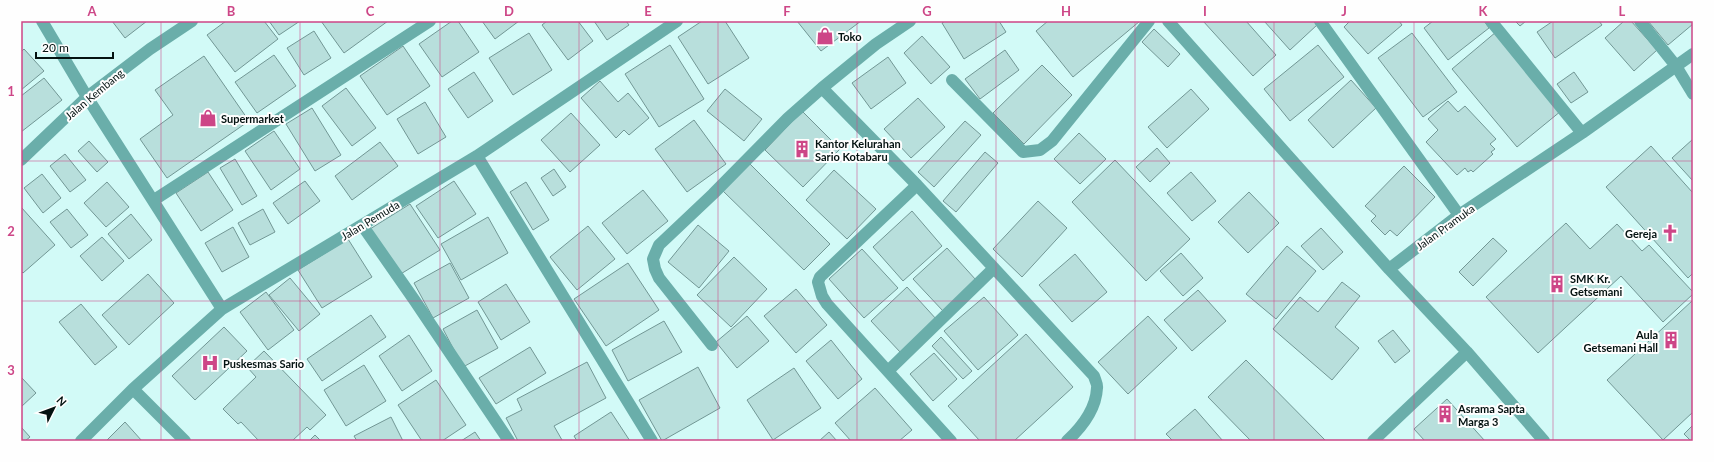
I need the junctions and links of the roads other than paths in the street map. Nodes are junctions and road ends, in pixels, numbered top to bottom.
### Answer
1 (42, 21) edge
2 (192, 21) edge
3 (430, 21) edge
4 (677, 21) edge
5 (910, 21) edge
6 (1149, 21) edge
7 (1168, 21) edge
8 (1320, 21) edge
9 (1491, 21) edge
10 (1640, 21) edge
11 (1693, 54) edge
12 (1676, 66) junction
13 (952, 80) dead end
14 (822, 88) junction
15 (1693, 94) edge
16 (87, 97) junction
17 (1582, 133) junction
18 (477, 156) junction
19 (21, 160) edge
20 (917, 185) junction
21 (154, 200) junction
22 (1459, 215) junction
23 (362, 225) junction
24 (994, 268) junction
25 (1389, 269) junction
26 (222, 309) junction
27 (712, 345) dead end
28 (1467, 352) junction
29 (888, 371) junction
30 (132, 389) junction
31 (81, 441) edge
32 (185, 441) edge
33 (509, 441) edge
34 (652, 441) edge
35 (951, 441) edge
36 (1067, 441) edge
37 (1373, 441) edge
38 (1544, 441) edge

1 - 16 street
2 - 16 street, Jalan Kembang
3 - 21 street
4 - 18 street, Jalan Pemuda
5 - 14 street
6 - 13 street
7 - 25 street
8 - 22 street
9 - 17 street
10 - 12 street
11 - 12 street, Jalan Pramuka
12 - 15 street
12 - 17 street, Jalan Pramuka
14 - 20 street
14 - 27 street
16 - 19 street, Jalan Kembang
16 - 21 street
17 - 22 street, Jalan Pramuka
18 - 23 street, Jalan Pemuda
18 - 34 street
20 - 24 street
20 - 29 street
21 - 26 street
22 - 25 street, Jalan Pramuka
23 - 26 street, Jalan Pemuda
23 - 33 street
24 - 29 street
24 - 36 street
25 - 28 street
26 - 30 street, Jalan Pemuda
28 - 37 street
28 - 38 street
29 - 35 street
30 - 31 street, Jalan Pemuda
30 - 32 street

